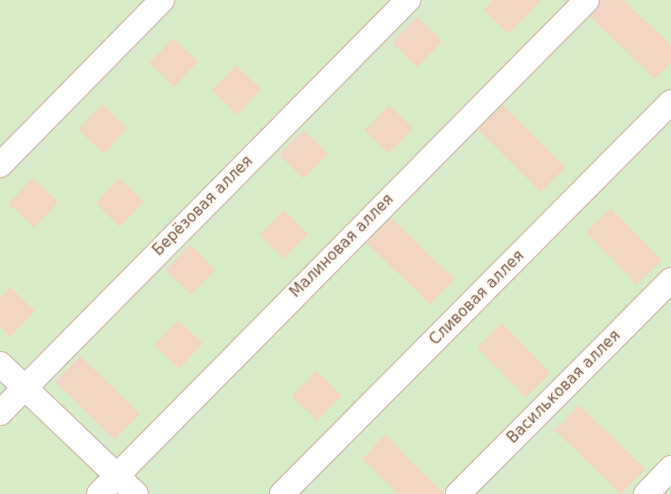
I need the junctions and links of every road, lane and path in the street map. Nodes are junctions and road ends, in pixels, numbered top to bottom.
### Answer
1 (162, 0) edge
2 (408, 0) edge
3 (587, 0) edge
4 (671, 102) edge
5 (0, 165) edge
6 (671, 280) edge
7 (0, 364) edge
8 (23, 386) junction
9 (0, 414) edge
10 (671, 468) edge
11 (117, 473) junction
12 (99, 494) edge
13 (136, 494) edge
14 (282, 494) edge
15 (458, 494) edge
16 (646, 494) edge

1 - 5 street
2 - 8 street, Берёзовая аллея
3 - 11 street, Малиновая аллея
4 - 14 street, Сливовая аллея
6 - 15 street, Васильковая аллея
7 - 8 street
8 - 9 street, Берёзовая аллея
8 - 11 street
10 - 16 street
11 - 12 street, Малиновая аллея
11 - 13 street

